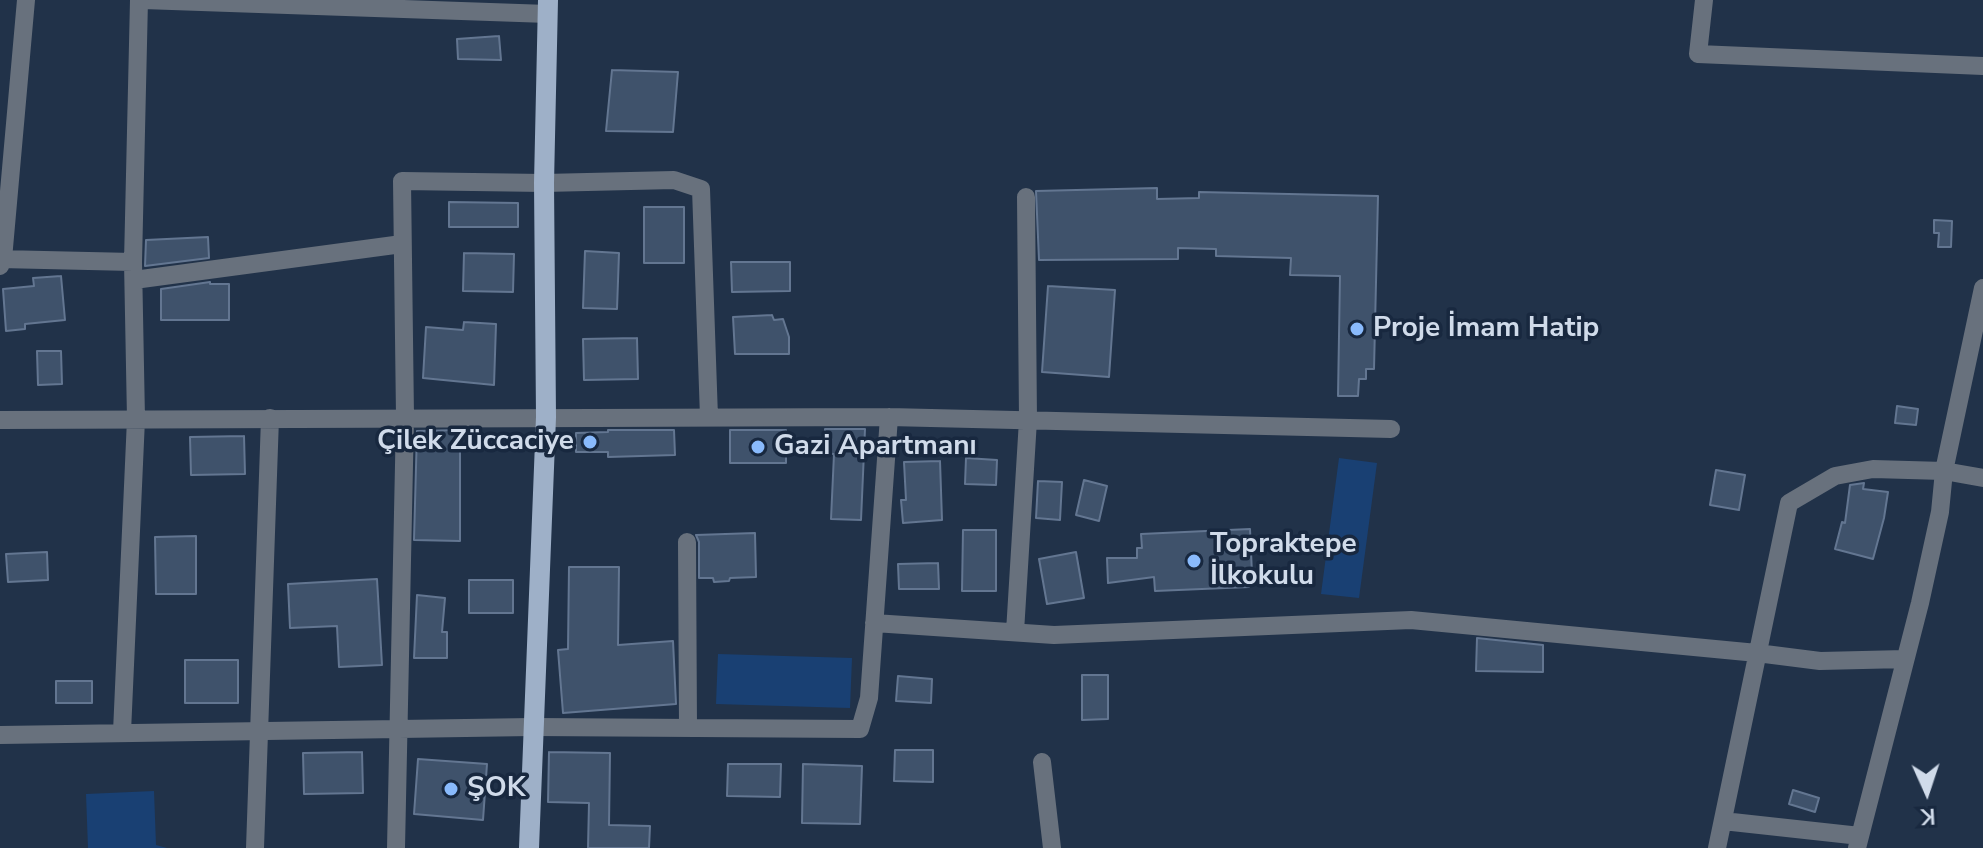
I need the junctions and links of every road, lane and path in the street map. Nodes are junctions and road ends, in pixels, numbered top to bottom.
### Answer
1 (26, 0) edge
2 (141, 0) edge
3 (161, 0) edge
4 (1704, 0) edge
5 (426, 5) edge
6 (548, 7) edge
7 (1983, 66) edge
8 (544, 183) junction
9 (1026, 197) dead end
10 (402, 244) junction
11 (1, 261) edge
12 (134, 271) junction
13 (1983, 288) edge
14 (405, 417) junction
15 (546, 417) junction
16 (709, 417) junction
17 (889, 417) junction
18 (270, 418) junction
19 (136, 419) junction
20 (0, 420) edge
21 (1028, 420) junction
22 (1391, 429) dead end
23 (1944, 471) junction
24 (1983, 478) edge
25 (687, 542) dead end
26 (874, 623) junction
27 (1015, 632) junction
28 (1757, 653) junction
29 (1905, 659) junction
30 (532, 727) junction
31 (688, 728) junction
32 (397, 729) junction
33 (257, 731) junction
34 (122, 732) junction
35 (0, 735) edge
36 (1042, 762) dead end
37 (1723, 821) junction
38 (1858, 842) edge
39 (255, 848) edge
40 (396, 848) edge
41 (529, 848) edge
42 (1052, 848) edge
43 (1717, 848) edge

1 - 11 street
2 - 3 street
2 - 12 street
3 - 5 street
4 - 7 street
5 - 6 street
6 - 8 main road
8 - 10 street
8 - 15 main road
8 - 16 street
9 - 21 street
10 - 12 street
10 - 14 street
11 - 12 street
12 - 19 street
13 - 23 street
14 - 15 street
14 - 18 street
14 - 32 street
15 - 16 street
15 - 30 main road
16 - 17 street
17 - 21 street
17 - 26 street
18 - 19 street
18 - 33 street
19 - 20 street
19 - 34 street
21 - 22 street
21 - 27 street
23 - 24 street
23 - 28 street
23 - 29 street
25 - 31 street
26 - 27 street
26 - 31 street
27 - 28 street
28 - 29 street
28 - 37 street
29 - 38 street
30 - 31 street
30 - 32 street
30 - 41 main road
32 - 33 street
32 - 40 street
33 - 34 street
33 - 39 street
34 - 35 street
36 - 42 street
37 - 38 street
37 - 43 street

